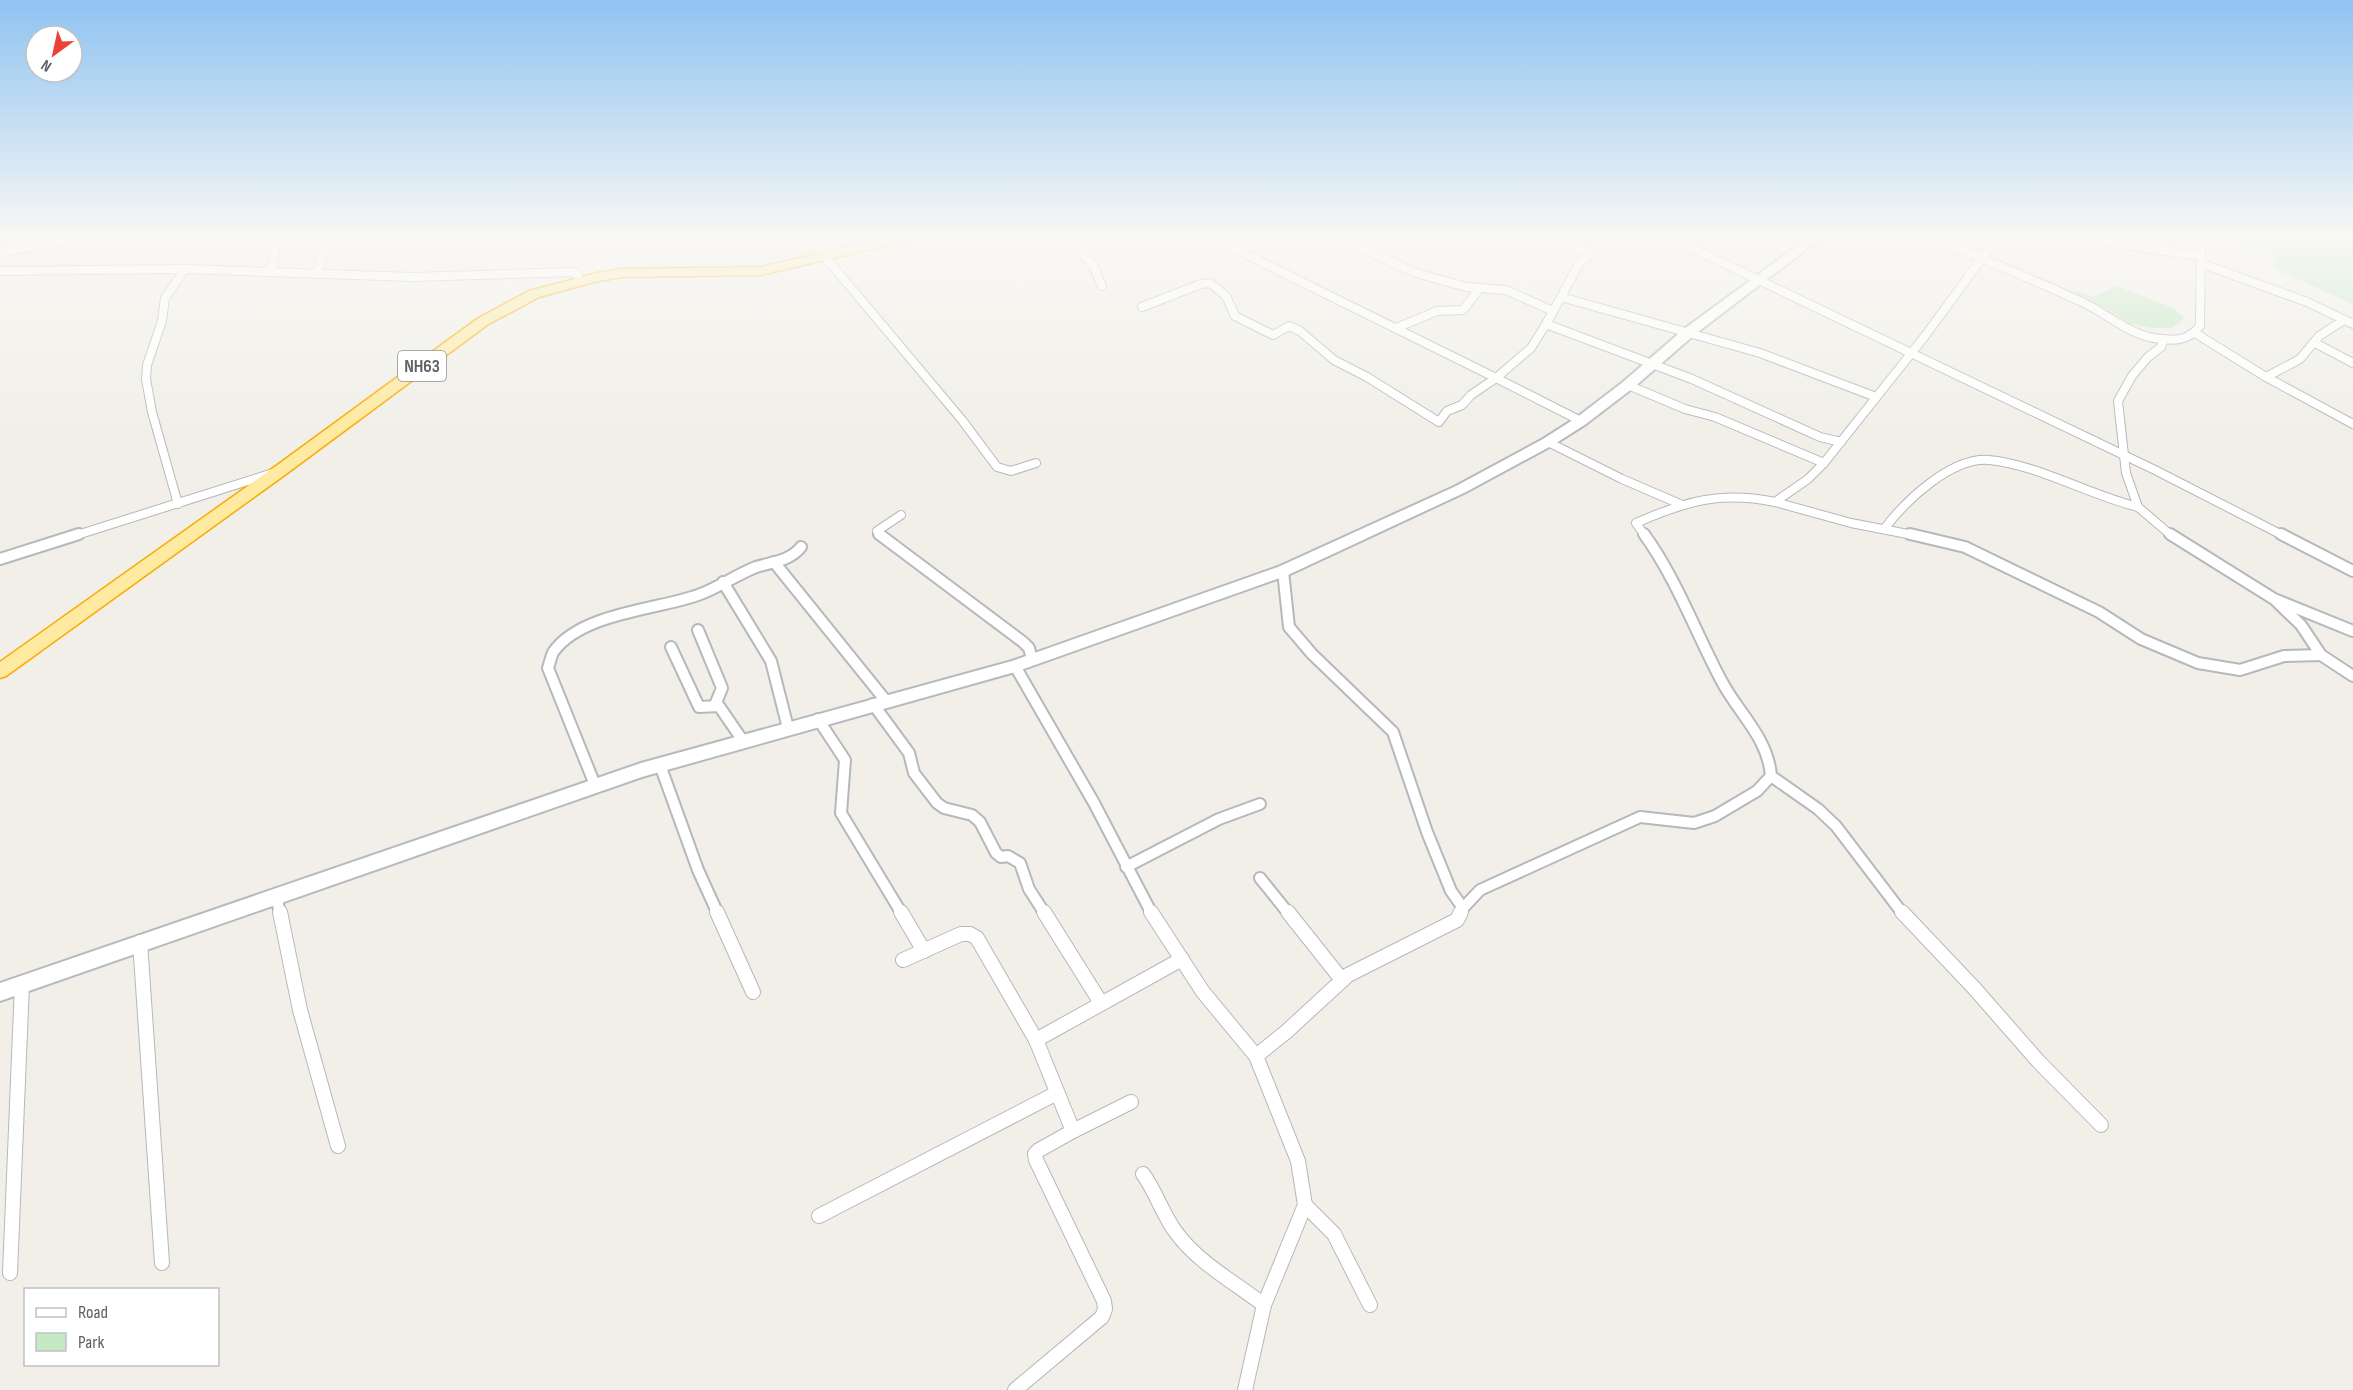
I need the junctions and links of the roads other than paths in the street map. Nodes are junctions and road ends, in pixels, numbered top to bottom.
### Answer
1 (165, 300) edge
2 (523, 300) edge
3 (861, 300) edge
4 (1160, 300) edge
5 (1228, 300) edge
6 (1339, 300) edge
7 (1471, 300) edge
8 (1530, 300) edge
9 (1559, 300) edge
10 (1571, 300) edge
11 (1734, 300) edge
12 (1798, 300) edge
13 (1950, 300) edge
14 (2076, 300) edge
15 (2202, 300) edge
16 (2302, 300) edge
17 (1142, 307) dead end
18 (1553, 311) junction
19 (2349, 322) edge
20 (1546, 324) junction
21 (1396, 328) junction
22 (1689, 333) junction
23 (2195, 333) junction
24 (2163, 339) junction
25 (2315, 343) junction
26 (1910, 354) junction
27 (2353, 363) edge
28 (1653, 364) junction
29 (2266, 376) junction
30 (1496, 378) junction
31 (1628, 385) junction
32 (1876, 397) junction
33 (1581, 421) junction
34 (2353, 424) edge
35 (1548, 442) junction
36 (1841, 442) junction
37 (2124, 456) junction
38 (1036, 463) dead end
39 (1824, 463) junction
40 (281, 470) junction
41 (1775, 502) junction
42 (178, 504) junction
43 (1680, 504) junction
44 (2138, 507) junction
45 (901, 515) dead end
46 (1885, 528) junction
47 (801, 547) dead end
48 (0, 559) edge
49 (774, 562) junction
50 (1283, 571) junction
51 (2353, 571) edge
52 (723, 582) junction
53 (2274, 599) junction
54 (698, 630) dead end
55 (2353, 631) edge
56 (671, 647) dead end
57 (2321, 655) junction
58 (1032, 659) junction
59 (1014, 666) junction
60 (0, 671) edge
61 (2353, 676) edge
62 (880, 703) junction
63 (715, 705) junction
64 (818, 719) junction
65 (788, 728) junction
66 (743, 741) junction
67 (660, 765) junction
68 (1771, 776) junction
69 (595, 785) junction
70 (1260, 804) dead end
71 (1126, 867) junction
72 (1260, 878) dead end
73 (276, 895) junction
74 (1463, 908) junction
75 (140, 942) junction
76 (924, 951) junction
77 (1182, 959) junction
78 (903, 960) dead end
79 (1342, 980) junction
80 (22, 984) junction
81 (0, 992) edge
82 (753, 992) dead end
83 (1101, 1003) junction
84 (1036, 1040) junction
85 (1256, 1056) junction
86 (1058, 1093) junction
87 (1131, 1102) dead end
88 (2101, 1125) dead end
89 (1073, 1131) junction
90 (338, 1146) dead end
91 (1143, 1174) dead end
92 (1305, 1205) junction
93 (819, 1216) dead end
94 (162, 1263) dead end
95 (10, 1274) dead end
96 (1264, 1305) junction
97 (1370, 1305) dead end
98 (1015, 1390) edge
99 (1245, 1390) edge

1 - 42 street
2 - 40 highway, NH63
3 - 38 street
4 - 17 street
5 - 30 street
6 - 21 street
7 - 21 street
8 - 18 street
9 - 18 street
10 - 22 street
11 - 22 main road
12 - 26 street
13 - 26 street
14 - 24 street
15 - 23 street
16 - 19 street
18 - 20 street
19 - 25 street
20 - 28 street
20 - 30 street
21 - 30 street
22 - 28 main road
22 - 32 street
23 - 24 street
23 - 29 street
24 - 37 street
25 - 27 street
25 - 29 street
26 - 32 street
26 - 37 street
28 - 31 main road
28 - 36 street
29 - 34 street
30 - 33 street
31 - 33 main road
31 - 39 street
32 - 36 street
33 - 35 main road
35 - 43 street
35 - 50 main road
36 - 39 street
37 - 44 street
37 - 51 street
39 - 41 street
40 - 42 street
40 - 60 highway, NH63
41 - 43 street
41 - 46 street
42 - 48 street
43 - 68 street
44 - 46 street
44 - 53 street
45 - 58 street
46 - 57 street
47 - 49 street
49 - 52 street
49 - 62 street
50 - 58 main road
50 - 74 street
52 - 65 street
52 - 69 street
53 - 55 street
53 - 57 street
54 - 63 street
56 - 63 street
57 - 61 street
58 - 59 main road
59 - 62 main road
59 - 71 street
62 - 64 main road
62 - 83 street
63 - 66 street
64 - 65 main road
64 - 76 street
65 - 66 main road
66 - 67 main road
67 - 69 main road
67 - 82 street
68 - 74 street
68 - 88 street
69 - 73 main road
70 - 71 street
71 - 77 street
72 - 79 street
73 - 75 main road
73 - 90 street
74 - 79 street
75 - 80 main road
75 - 94 street
76 - 78 street
76 - 84 street
77 - 83 street
77 - 85 street
79 - 85 street
80 - 81 main road
80 - 95 street
83 - 84 street
84 - 86 street
85 - 92 street
86 - 89 street
86 - 93 street
87 - 89 street
89 - 98 street
91 - 96 street
92 - 96 street
92 - 97 street
96 - 99 street

